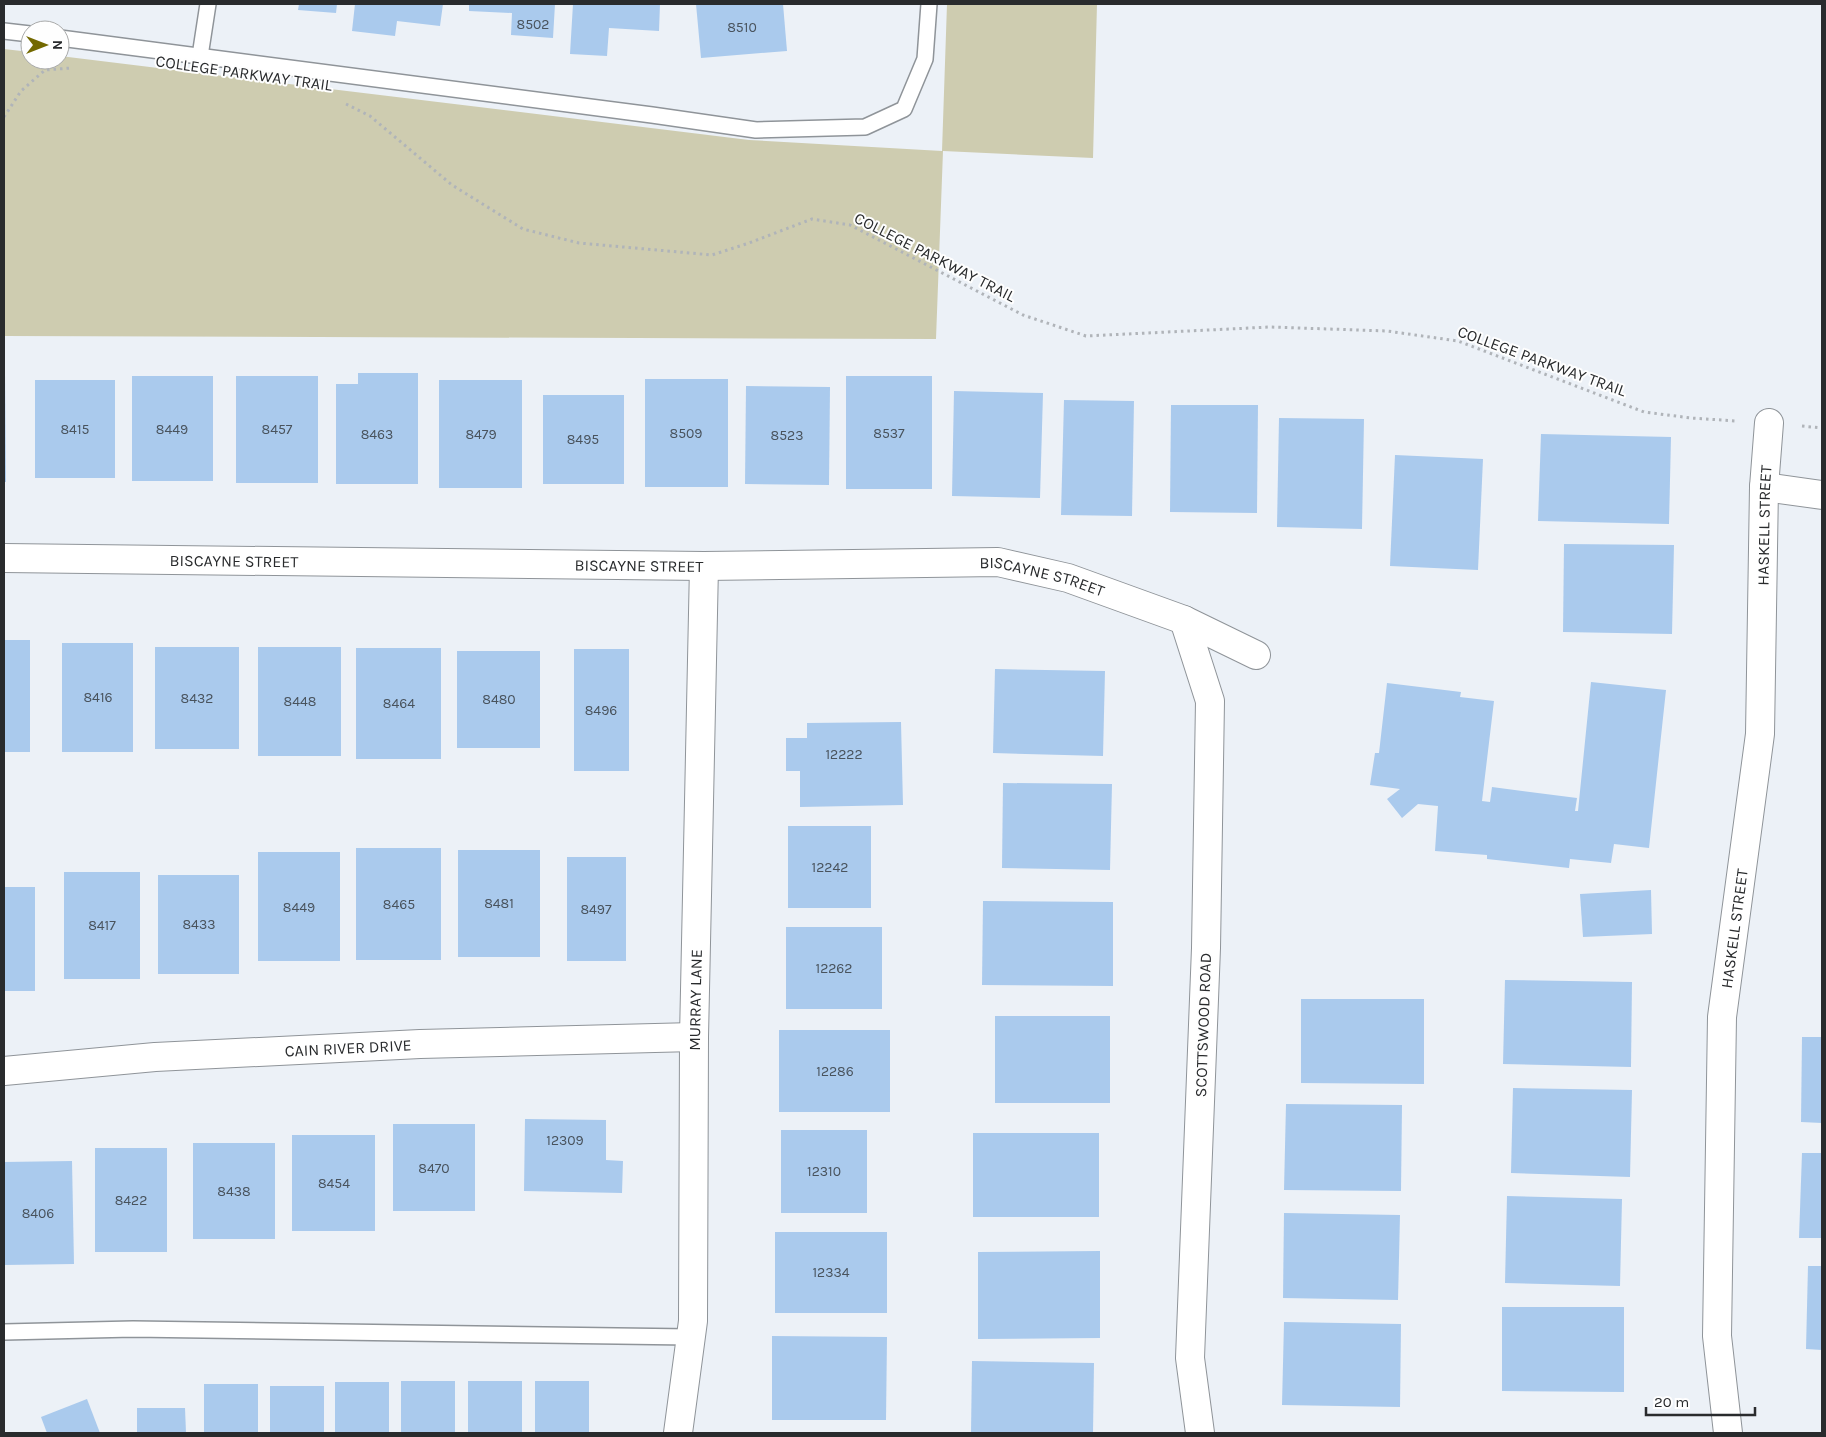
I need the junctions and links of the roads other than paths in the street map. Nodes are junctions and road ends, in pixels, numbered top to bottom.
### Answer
1 (208, 4) edge
2 (930, 4) edge
3 (4, 31) edge
4 (20, 33) edge
5 (70, 39) edge
6 (200, 56) junction
7 (1769, 423) road end
8 (1764, 487) junction
9 (1822, 495) edge
10 (4, 558) edge
11 (704, 566) junction
12 (1184, 620) junction
13 (1256, 655) dead end
14 (694, 1037) junction
15 (4, 1071) edge
16 (4, 1332) edge
17 (690, 1337) junction
18 (678, 1433) edge
19 (1200, 1433) edge
20 (1728, 1433) edge

1 - 6 lane
2 - 6 lane
3 - 4 lane
5 - 6 lane
7 - 8 street, HASKELL STREET
8 - 9 street
8 - 20 street, HASKELL STREET
10 - 11 street, BISCAYNE STREET
11 - 12 street, BISCAYNE STREET
11 - 14 street, MURRAY LANE
12 - 13 street, BISCAYNE STREET
12 - 19 street, SCOTTSWOOD ROAD
14 - 15 street, CAIN RIVER DRIVE
14 - 17 street, MURRAY LANE
16 - 17 lane
17 - 18 street, MURRAY LANE

